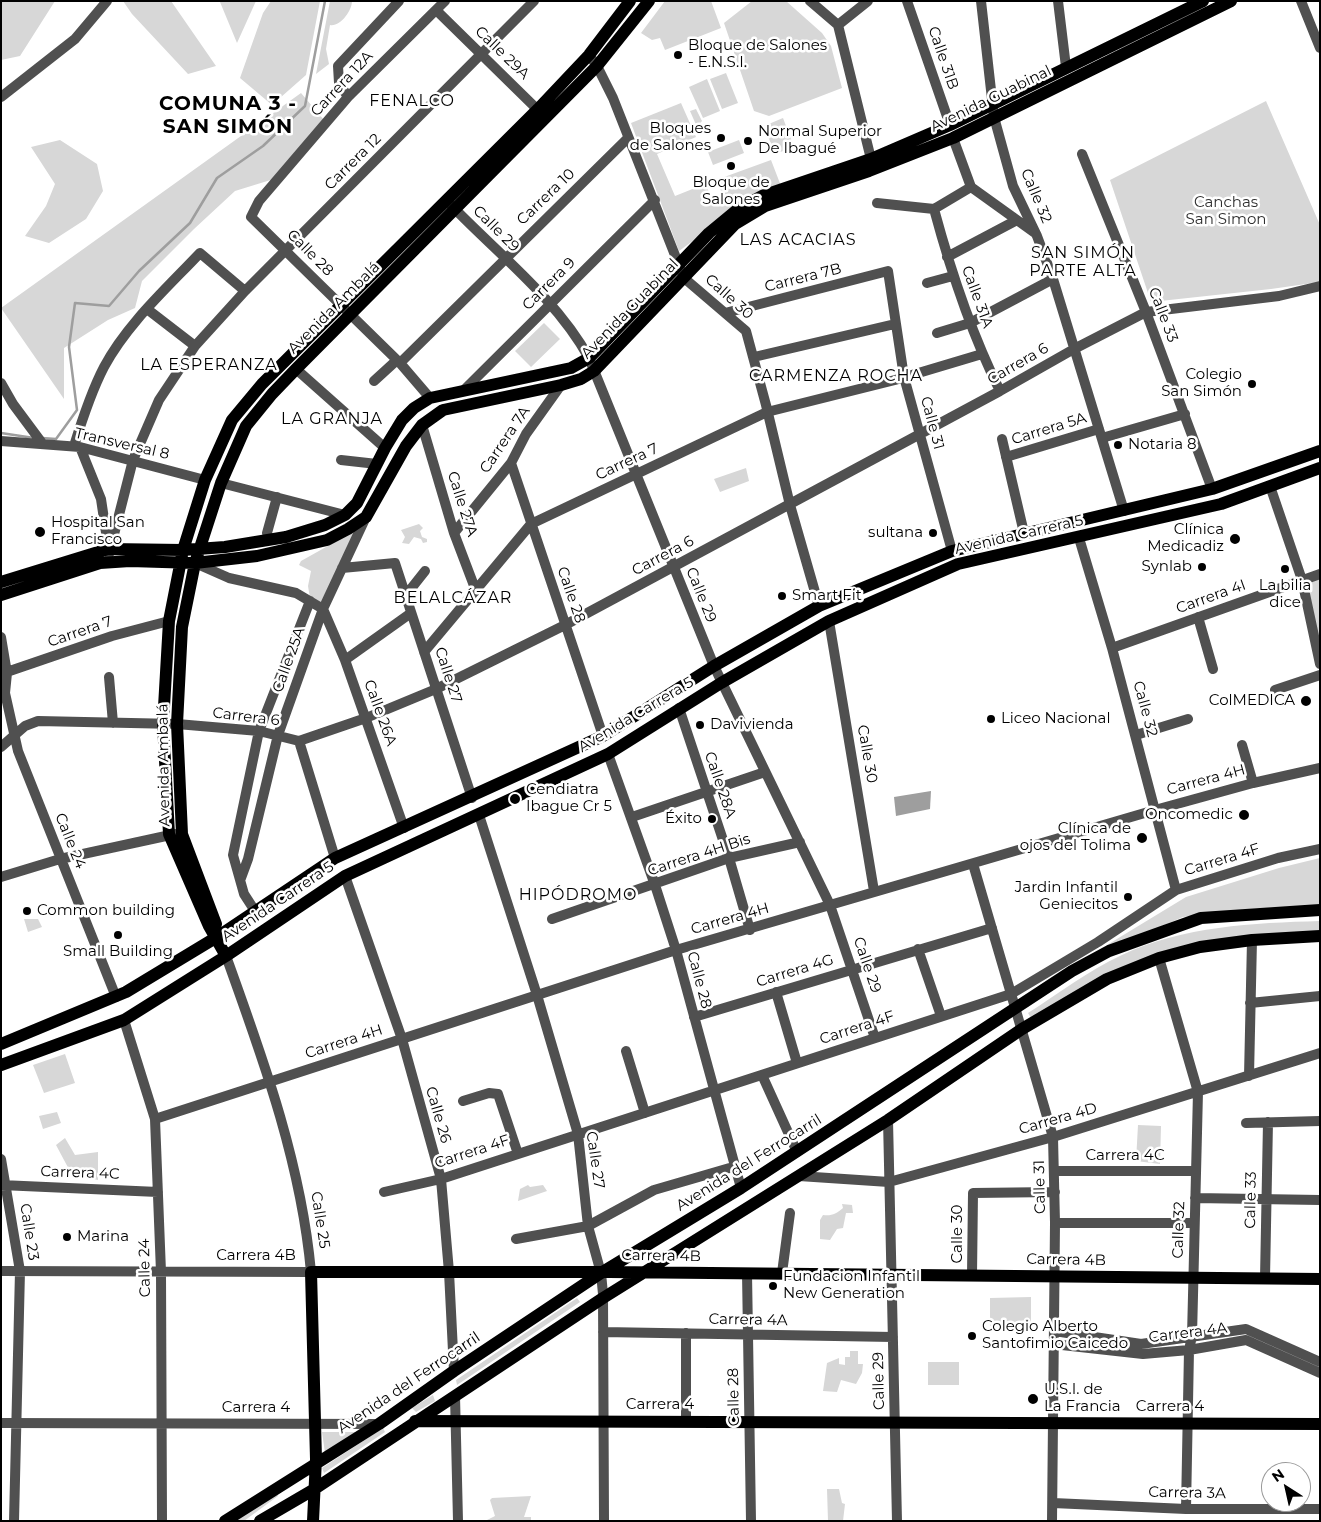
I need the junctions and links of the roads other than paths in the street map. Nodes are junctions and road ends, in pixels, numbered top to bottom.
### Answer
1 (107, 1) edge
2 (399, 1) edge
3 (444, 1) edge
4 (534, 1) edge
5 (630, 1) edge
6 (649, 1) edge
7 (810, 1) edge
8 (868, 1) edge
9 (907, 1) edge
10 (981, 1) edge
11 (1058, 1) edge
12 (1203, 1) edge
13 (1231, 1) edge
14 (1302, 1) edge
15 (436, 10) junction
16 (838, 25) junction
17 (1316, 28) edge
18 (1320, 48) edge
19 (482, 55) junction
20 (589, 55) junction
21 (597, 66) junction
22 (1066, 68) junction
23 (1, 97) edge
24 (348, 97) junction
25 (994, 111) junction
26 (542, 114) junction
27 (952, 131) junction
28 (628, 138) junction
29 (1082, 154) dead end
30 (871, 160) junction
31 (971, 187) junction
32 (446, 199) junction
33 (655, 200) junction
34 (877, 203) dead end
35 (934, 209) junction
36 (456, 210) junction
37 (251, 217) joint
38 (1017, 220) junction
39 (1037, 236) junction
40 (286, 250) junction
41 (947, 257) junction
42 (505, 258) junction
43 (888, 271) joint
44 (681, 272) junction
45 (953, 276) junction
46 (1053, 280) junction
47 (926, 283) dead end
48 (1320, 286) edge
49 (245, 292) junction
50 (550, 305) junction
51 (340, 306) junction
52 (147, 309) junction
53 (1146, 312) junction
54 (725, 313) junction
55 (351, 316) junction
56 (970, 323) junction
57 (895, 324) junction
58 (938, 333) dead end
59 (195, 346) junction
60 (1074, 349) junction
61 (983, 357) junction
62 (589, 358) junction
63 (754, 358) junction
64 (398, 362) junction
65 (296, 369) junction
66 (594, 371) junction
67 (901, 379) junction
68 (374, 381) dead end
69 (1, 383) edge
70 (561, 385) junction
71 (465, 389) junction
72 (1000, 392) junction
73 (430, 398) junction
74 (768, 412) junction
75 (1185, 414) junction
76 (422, 425) junction
77 (919, 434) junction
78 (1101, 434) junction
79 (1002, 439) dead end
80 (1, 441) edge
81 (41, 443) junction
82 (77, 447) junction
83 (385, 448) junction
84 (1320, 451) edge
85 (1006, 457) junction
86 (133, 460) junction
87 (341, 460) dead end
88 (511, 462) junction
89 (377, 464) junction
90 (1320, 468) edge
91 (636, 475) junction
92 (205, 480) junction
93 (220, 483) junction
94 (1270, 486) junction
95 (1212, 489) junction
96 (276, 497) junction
97 (790, 505) junction
98 (1124, 511) junction
99 (345, 514) junction
100 (366, 517) junction
101 (531, 524) junction
102 (267, 533) dead end
103 (454, 533) junction
104 (1024, 533) junction
105 (1079, 538) junction
106 (199, 549) junction
107 (183, 550) junction
108 (952, 550) junction
109 (109, 555) junction
110 (180, 563) junction
111 (195, 563) junction
112 (674, 567) junction
113 (342, 568) junction
114 (425, 571) dead end
115 (1320, 574) edge
116 (1302, 580) junction
117 (1, 582) edge
118 (476, 591) junction
119 (406, 594) junction
120 (1, 595) edge
121 (310, 601) junction
122 (819, 606) junction
123 (324, 609) junction
124 (411, 613) junction
125 (1198, 617) junction
126 (169, 621) junction
127 (829, 621) junction
128 (565, 625) junction
129 (1, 636) edge
130 (1112, 648) junction
131 (424, 652) junction
132 (345, 660) junction
133 (1320, 664) edge
134 (714, 666) junction
135 (1213, 669) dead end
136 (4, 674) edge
137 (1320, 676) edge
138 (109, 677) dead end
139 (721, 682) junction
140 (436, 689) junction
141 (1275, 690) dead end
142 (3, 691) edge
143 (679, 708) junction
144 (366, 718) junction
145 (1188, 719) dead end
146 (112, 723) junction
147 (163, 724) junction
148 (177, 724) junction
149 (260, 731) junction
150 (14, 735) junction
151 (278, 735) junction
152 (1136, 735) junction
153 (603, 736) junction
154 (299, 741) junction
155 (1242, 744) dead end
156 (1, 747) edge
157 (608, 754) junction
158 (1320, 768) edge
159 (765, 772) junction
160 (1253, 783) junction
161 (706, 793) junction
162 (472, 798) junction
163 (1155, 810) junction
164 (479, 815) junction
165 (632, 817) junction
166 (404, 828) junction
167 (168, 834) junction
168 (182, 834) junction
169 (800, 842) junction
170 (1320, 847) edge
171 (60, 858) junction
172 (336, 858) junction
173 (729, 858) junction
174 (972, 864) junction
175 (344, 876) junction
176 (1, 877) edge
177 (241, 878) junction
178 (655, 885) junction
179 (1176, 890) junction
180 (874, 891) junction
181 (830, 905) junction
182 (1320, 910) edge
183 (255, 911) junction
184 (552, 920) dead end
185 (992, 928) junction
186 (750, 930) junction
187 (1320, 936) edge
188 (217, 937) junction
189 (1252, 940) junction
190 (918, 949) junction
191 (676, 950) junction
192 (226, 956) junction
193 (1159, 958) junction
194 (852, 969) junction
195 (776, 992) junction
196 (1012, 994) junction
197 (537, 995) junction
198 (1320, 996) edge
199 (116, 997) junction
200 (1250, 1003) junction
201 (1016, 1008) junction
202 (941, 1016) junction
203 (694, 1017) junction
204 (124, 1020) junction
205 (1022, 1029) junction
206 (875, 1038) junction
207 (402, 1039) junction
208 (1, 1044) edge
209 (626, 1051) dead end
210 (1320, 1053) edge
211 (797, 1063) junction
212 (1, 1065) edge
213 (762, 1075) junction
214 (1249, 1076) junction
215 (270, 1082) junction
216 (713, 1090) junction
217 (1198, 1092) junction
218 (463, 1102) dead end
219 (645, 1112) junction
220 (155, 1119) junction
221 (888, 1120) junction
222 (1320, 1121) edge
223 (1268, 1122) junction
224 (1246, 1123) dead end
225 (578, 1134) junction
226 (1053, 1137) junction
227 (797, 1152) junction
228 (518, 1154) junction
229 (1, 1159) edge
230 (733, 1167) junction
231 (1055, 1171) junction
232 (1194, 1171) junction
233 (800, 1176) junction
234 (440, 1179) junction
235 (889, 1182) junction
236 (4, 1185) edge
237 (741, 1188) junction
238 (158, 1192) junction
239 (384, 1192) dead end
240 (1055, 1192) junction
241 (1195, 1198) junction
242 (1266, 1199) junction
243 (1320, 1200) edge
244 (790, 1213) dead end
245 (1056, 1223) junction
246 (1194, 1223) junction
247 (588, 1226) junction
248 (516, 1239) dead end
249 (1, 1271) edge
250 (20, 1271) junction
251 (161, 1272) junction
252 (311, 1272) junction
253 (449, 1272) junction
254 (648, 1272) junction
255 (601, 1273) junction
256 (747, 1273) junction
257 (782, 1273) junction
258 (892, 1274) junction
259 (972, 1275) junction
260 (1054, 1276) junction
261 (1192, 1278) junction
262 (1265, 1278) junction
263 (1320, 1279) edge
264 (603, 1298) junction
265 (1054, 1331) junction
266 (603, 1332) junction
267 (686, 1333) junction
268 (748, 1336) junction
269 (1192, 1336) junction
270 (893, 1338) junction
271 (1053, 1344) junction
272 (1189, 1350) junction
273 (1320, 1362) edge
274 (454, 1371) junction
275 (1320, 1373) edge
276 (455, 1396) junction
277 (416, 1421) junction
278 (456, 1421) junction
279 (603, 1422) junction
280 (686, 1422) junction
281 (749, 1422) junction
282 (895, 1422) junction
283 (1, 1423) edge
284 (1052, 1423) junction
285 (1187, 1423) junction
286 (16, 1424) junction
287 (161, 1424) junction
288 (316, 1424) junction
289 (379, 1424) junction
290 (1320, 1424) edge
291 (316, 1464) junction
292 (313, 1490) junction
293 (1053, 1503) junction
294 (1186, 1509) junction
295 (1320, 1509) edge
296 (14, 1521) edge
297 (162, 1521) edge
298 (225, 1521) edge
299 (260, 1521) edge
300 (313, 1521) edge
301 (458, 1521) edge
302 (604, 1521) edge
303 (751, 1521) edge
304 (897, 1521) edge
305 (1052, 1521) edge

1 - 23 street
2 - 24 street
3 - 15 street, Carrera 12A
4 - 19 street, Carrera 12
5 - 20 main road, Avenida Ambalá
6 - 21 main road, Avenida Ambalá
7 - 16 street
8 - 16 street
9 - 27 street, Calle 31B
10 - 25 street, Calle 32
11 - 22 street
12 - 22 main road, Avenida Guabinal
13 - 25 main road, Avenida Guabinal
14 - 17 street
15 - 19 street, Calle 29A
15 - 24 street, Carrera 12A
16 - 30 street
17 - 18 street
19 - 26 street, Calle 29A
19 - 40 street, Carrera 12
20 - 21 street
20 - 26 main road, Avenida Ambalá
21 - 26 main road, Avenida Ambalá
21 - 28 street
22 - 25 main road, Avenida Guabinal
24 - 37 street, Carrera 12A
25 - 27 main road, Avenida Guabinal
25 - 39 street, Calle 32
26 - 32 main road, Avenida Ambalá
26 - 36 main road, Avenida Ambalá
27 - 30 main road, Avenida Guabinal
27 - 31 street, Calle 31B
27 - 44 main road, Avenida Guabinal
28 - 33 street
28 - 42 street, Carrera 10
29 - 53 street, Calle 33
30 - 44 main road, Avenida Guabinal
31 - 35 street
31 - 38 street
32 - 36 street, Calle 29
32 - 51 main road, Avenida Ambalá
33 - 44 street
33 - 50 street, Carrera 9
34 - 35 street
35 - 41 street, Calle 31A
36 - 42 street, Calle 29
36 - 55 main road, Avenida Ambalá
37 - 40 street, Calle 28
38 - 39 street
38 - 41 street
39 - 46 street, Calle 32
40 - 49 street, Carrera 12
40 - 51 street, Calle 28
41 - 45 street, Calle 31A
42 - 50 street, Calle 29
42 - 64 street, Carrera 10
43 - 54 street, Carrera 7B
43 - 57 street, Calle 31
44 - 54 street, Calle 30
44 - 62 main road, Avenida Guabinal
44 - 66 main road, Avenida Guabinal
45 - 47 street
45 - 56 street, Calle 31A
46 - 56 street
46 - 60 street, Calle 32
48 - 53 street, Carrera 6
49 - 52 street
49 - 59 street, Carrera 12
50 - 62 street, Calle 29
50 - 71 street, Carrera 9
51 - 55 street, Calle 28
51 - 92 main road, Avenida Ambalá
52 - 59 street
52 - 82 street
53 - 60 street, Carrera 6
53 - 75 street, Calle 33
54 - 63 street, Calle 30
55 - 64 street, Calle 28
55 - 65 main road, Avenida Ambalá
56 - 58 street
56 - 61 street, Calle 31A
57 - 63 street
57 - 67 street, Calle 31
59 - 86 street, Carrera 12
60 - 72 street, Carrera 6
60 - 78 street, Calle 32
61 - 67 street, Carrera 7
61 - 72 street, Calle 31A
62 - 66 street, Calle 29
62 - 71 main road, Avenida Guabinal
63 - 74 street, Calle 30
64 - 68 street, Carrera 10
64 - 73 street, Calle 28
65 - 83 street
65 - 93 main road, Avenida Ambalá
66 - 70 main road, Avenida Guabinal
66 - 91 street, Calle 29
67 - 74 street, Carrera 7
67 - 77 street, Calle 31
69 - 81 street
70 - 76 main road, Avenida Guabinal
70 - 88 street, Carrera 7A
71 - 73 main road, Avenida Guabinal
72 - 77 street, Carrera 6
73 - 83 main road, Avenida Guabinal
74 - 91 street, Carrera 7
74 - 97 street, Calle 30
75 - 78 street, Carrera 5A
75 - 95 street, Calle 33
76 - 100 main road, Avenida Guabinal
76 - 103 street, Calle 27A
77 - 97 street, Carrera 6
77 - 108 street, Calle 31
78 - 85 street, Carrera 5A
78 - 98 street, Calle 32
79 - 85 street
80 - 81 street, Transversal 8
81 - 82 street, Transversal 8
82 - 86 street, Transversal 8
82 - 109 street
83 - 89 main road, Avenida Guabinal
84 - 95 main road, Avenida Carrera 5
85 - 104 street
86 - 92 street, Transversal 8
86 - 109 street, Carrera 12
87 - 89 street
88 - 101 street, Calle 28
88 - 103 street, Carrera 7A
89 - 99 main road, Avenida Guabinal
90 - 94 main road, Avenida Carrera 5
91 - 101 street, Carrera 7
91 - 112 street, Calle 29
92 - 107 main road, Avenida Ambalá
93 - 96 street
93 - 106 main road, Avenida Ambalá
94 - 105 main road, Avenida Carrera 5
94 - 116 street
95 - 98 main road, Avenida Carrera 5
96 - 99 street
96 - 102 street
97 - 112 street, Carrera 6
97 - 122 street, Calle 30
98 - 104 main road, Avenida Carrera 5
99 - 106 main road, Avenida Guabinal
100 - 111 main road, Avenida Guabinal
100 - 113 street, Calle 25A
101 - 118 street, Carrera 7
101 - 128 street, Calle 28
103 - 118 street, Calle 27A
104 - 108 main road, Avenida Carrera 5
105 - 127 main road, Avenida Carrera 5
105 - 130 street, Calle 32
106 - 107 main road, Avenida Guabinal
106 - 111 main road, Avenida Ambalá
107 - 109 main road, Avenida Guabinal
107 - 110 main road, Avenida Ambalá
108 - 122 main road, Avenida Carrera 5
109 - 110 main road, Avenida Guabinal
109 - 117 main road, Avenida Guabinal
109 - 120 main road, Avenida Guabinal
110 - 111 main road, Avenida Guabinal
110 - 126 main road, Avenida Ambalá
111 - 121 street
111 - 148 main road, Avenida Ambalá
112 - 128 street, Carrera 6
112 - 134 street, Calle 29
113 - 119 street, Calle 27
113 - 123 street, Calle 25A
114 - 119 street
115 - 116 street, Carrera 4I
116 - 125 street, Carrera 4I
116 - 133 street
118 - 131 street, Carrera 7
119 - 124 street, Calle 27
121 - 123 street
121 - 149 street, Calle 25A
122 - 134 main road, Avenida Carrera 5
123 - 132 street, Calle 26A
123 - 151 street, Calle 25A
124 - 131 street, Calle 27
124 - 132 street
125 - 130 street, Carrera 4I
125 - 135 street
126 - 136 street, Carrera 7
126 - 147 main road, Avenida Ambalá
127 - 139 main road, Avenida Carrera 5
127 - 180 street, Calle 30
128 - 140 street, Carrera 6
128 - 153 street, Calle 28
129 - 136 street, Calle 24
130 - 152 street, Calle 32
131 - 140 street, Calle 27
132 - 144 street, Calle 26A
134 - 139 street, Calle 29
134 - 153 main road, Avenida Carrera 5
136 - 142 street, Calle 24
137 - 141 street
138 - 146 street
139 - 143 main road, Avenida Carrera 5
139 - 159 street, Calle 29
140 - 144 street, Carrera 6
140 - 162 street, Calle 27
142 - 150 street, Calle 24
143 - 157 main road, Avenida Carrera 5
143 - 161 street, Calle 28A
144 - 154 street, Carrera 6
144 - 166 street, Calle 26A
145 - 152 street
146 - 147 street, Carrera 6
146 - 150 street, Carrera 6
147 - 148 street, Carrera 6
147 - 167 main road, Avenida Ambalá
148 - 149 street, Carrera 6
148 - 168 main road, Avenida Ambalá
149 - 151 street, Carrera 6
149 - 177 street, Calle 25A
150 - 156 street, Carrera 6
150 - 171 street, Calle 24
151 - 154 street, Carrera 6
151 - 177 street, Calle 25A
152 - 163 street, Calle 32
153 - 162 main road, Avenida Carrera 5
154 - 172 street
155 - 160 street
157 - 164 main road, Avenida Carrera 5
157 - 165 street, Calle 28
158 - 160 street, Carrera 4H
159 - 161 street
159 - 169 street, Calle 29
160 - 163 street, Carrera 4H
161 - 165 street
161 - 173 street, Calle 28A
162 - 166 main road, Avenida Carrera 5
163 - 174 street, Carrera 4H
163 - 179 street, Calle 32
164 - 175 main road, Avenida Carrera 5
164 - 197 street, Calle 27
165 - 178 street, Calle 28
166 - 172 main road, Avenida Carrera 5
167 - 168 street
167 - 171 street
167 - 188 main road, Avenida Ambalá
168 - 188 main road, Avenida Ambalá
169 - 173 street, Carrera 4H Bis
169 - 181 street, Calle 29
170 - 179 street, Carrera 4F
171 - 176 street
171 - 199 street, Calle 24
172 - 183 main road, Avenida Carrera 5
173 - 178 street, Carrera 4H Bis
173 - 186 street, Calle 28A
174 - 180 street, Carrera 4H
174 - 185 street, Calle 31
175 - 192 main road, Avenida Carrera 5
175 - 207 street, Calle 26
177 - 183 street, Calle 25A
178 - 184 street, Carrera 4H Bis
178 - 191 street, Calle 28
179 - 196 street, Carrera 4F
180 - 181 street, Carrera 4H
181 - 186 street, Carrera 4H
181 - 194 street, Calle 29
182 - 201 main road, Avenida del Ferrocarril
183 - 188 main road, Avenida Carrera 5
185 - 190 street, Carrera 4G
185 - 196 street, Calle 31
186 - 191 street, Carrera 4H
187 - 189 main road
188 - 192 main road, Calle 25
188 - 199 main road, Avenida Carrera 5
189 - 193 main road
189 - 200 street
190 - 194 street, Carrera 4G
190 - 202 street
191 - 197 street, Carrera 4H
191 - 203 street, Calle 28
192 - 204 main road, Avenida Carrera 5
192 - 215 street, Calle 25
193 - 205 main road
193 - 217 street, Calle 32
194 - 195 street, Carrera 4G
194 - 206 street, Calle 29
195 - 203 street, Carrera 4G
195 - 211 street
196 - 201 street, Calle 31
196 - 202 street, Carrera 4F
197 - 207 street, Carrera 4H
197 - 225 street, Calle 27
198 - 200 street
199 - 208 main road, Avenida Carrera 5
200 - 214 street
201 - 205 street, Calle 31
201 - 227 main road, Avenida del Ferrocarril
202 - 206 street, Carrera 4F
203 - 216 street, Calle 28
204 - 212 main road, Avenida Carrera 5
204 - 220 street, Calle 24
205 - 221 main road
205 - 226 street, Calle 31
206 - 211 street, Carrera 4F
207 - 215 street, Carrera 4H
207 - 234 street, Calle 26
209 - 219 street
210 - 214 street, Carrera 4D
211 - 213 street, Carrera 4F
213 - 216 street, Carrera 4F
213 - 227 street
214 - 217 street, Carrera 4D
215 - 220 street, Carrera 4H
215 - 252 street, Calle 25
216 - 219 street, Carrera 4F
216 - 230 street, Calle 28
217 - 226 street, Carrera 4D
217 - 232 street, Calle 32
218 - 228 street
219 - 225 street, Carrera 4F
220 - 238 street, Calle 24
221 - 233 main road
221 - 235 street, Calle 29
222 - 223 street
223 - 224 street
223 - 242 street, Calle 33
225 - 228 street, Carrera 4F
225 - 247 street, Calle 27
226 - 231 street, Calle 31
226 - 235 street, Carrera 4D
227 - 237 main road, Avenida del Ferrocarril
228 - 234 street, Carrera 4F
229 - 236 street, Calle 23
230 - 237 street, Calle 28
230 - 247 street
231 - 232 street, Carrera 4C
231 - 240 street, Calle 31
232 - 241 street, Calle 32
233 - 235 street, Carrera 4D
233 - 254 main road
234 - 239 street, Carrera 4F
234 - 253 street, Calle 26
235 - 258 street, Calle 29
236 - 238 street, Carrera 4C
236 - 250 street, Calle 23
237 - 255 main road, Avenida del Ferrocarril
238 - 251 street, Calle 24
240 - 245 street, Calle 31
240 - 259 street, Calle 30
241 - 242 street
241 - 246 street, Calle 32
242 - 243 street
242 - 262 street, Calle 33
244 - 257 street
245 - 246 street
245 - 260 street, Calle 31
246 - 261 street, Calle 32
247 - 248 street
247 - 255 street, Calle 27
249 - 250 street, Carrera 4B
250 - 251 street, Carrera 4B
250 - 286 street, Calle 23
251 - 252 street, Carrera 4B
251 - 287 street, Calle 24
252 - 253 main road, Carrera 4B
252 - 288 main road, Calle 25
253 - 255 main road, Carrera 4B
253 - 274 street, Calle 26
254 - 255 main road, Carrera 4B
254 - 256 main road, Carrera 4B
254 - 264 main road
255 - 264 street, Calle 27
255 - 274 main road, Avenida del Ferrocarril
256 - 257 main road, Carrera 4B
256 - 268 street, Calle 28
257 - 258 main road, Carrera 4B
258 - 259 main road, Carrera 4B
258 - 270 street, Calle 29
259 - 260 main road, Carrera 4B
260 - 261 main road, Carrera 4B
260 - 265 street, Calle 31
261 - 262 main road, Carrera 4B
261 - 269 street, Calle 32
262 - 263 main road, Carrera 4B
264 - 266 street, Calle 27
264 - 276 main road
265 - 269 street, Carrera 4A
265 - 271 street, Calle 31
266 - 267 street, Carrera 4A
266 - 279 street, Calle 27
267 - 268 street, Carrera 4A
267 - 280 street
268 - 270 street, Carrera 4A
268 - 281 street, Calle 28
269 - 272 street, Calle 32
269 - 273 street, Carrera 4A
270 - 282 street, Calle 29
271 - 272 street, Carrera 4A
271 - 284 street, Calle 31
272 - 275 street, Carrera 4A
272 - 285 street, Calle 32
274 - 289 main road, Avenida del Ferrocarril
276 - 277 main road
276 - 278 street
277 - 278 main road, Carrera 4
277 - 289 main road, Carrera 4
277 - 292 main road
278 - 279 main road, Carrera 4
278 - 301 street
279 - 280 main road, Carrera 4
279 - 302 street, Calle 27
280 - 281 main road, Carrera 4
281 - 282 main road, Carrera 4
281 - 303 street, Calle 28
282 - 284 main road, Carrera 4
282 - 304 street, Calle 29
283 - 286 street, Carrera 4
284 - 285 main road, Carrera 4
284 - 293 street, Calle 31
285 - 290 main road, Carrera 4
285 - 294 street, Calle 32
286 - 287 street, Carrera 4
286 - 296 street, Calle 23
287 - 288 street, Carrera 4
287 - 297 street, Calle 24
288 - 289 street, Carrera 4
288 - 291 main road, Calle 25
289 - 291 main road, Avenida del Ferrocarril
291 - 292 main road, Calle 25
291 - 298 main road, Avenida del Ferrocarril
292 - 299 main road
292 - 300 main road, Calle 25
293 - 294 street, Carrera 3A
293 - 305 street, Calle 31
294 - 295 street, Carrera 3A

